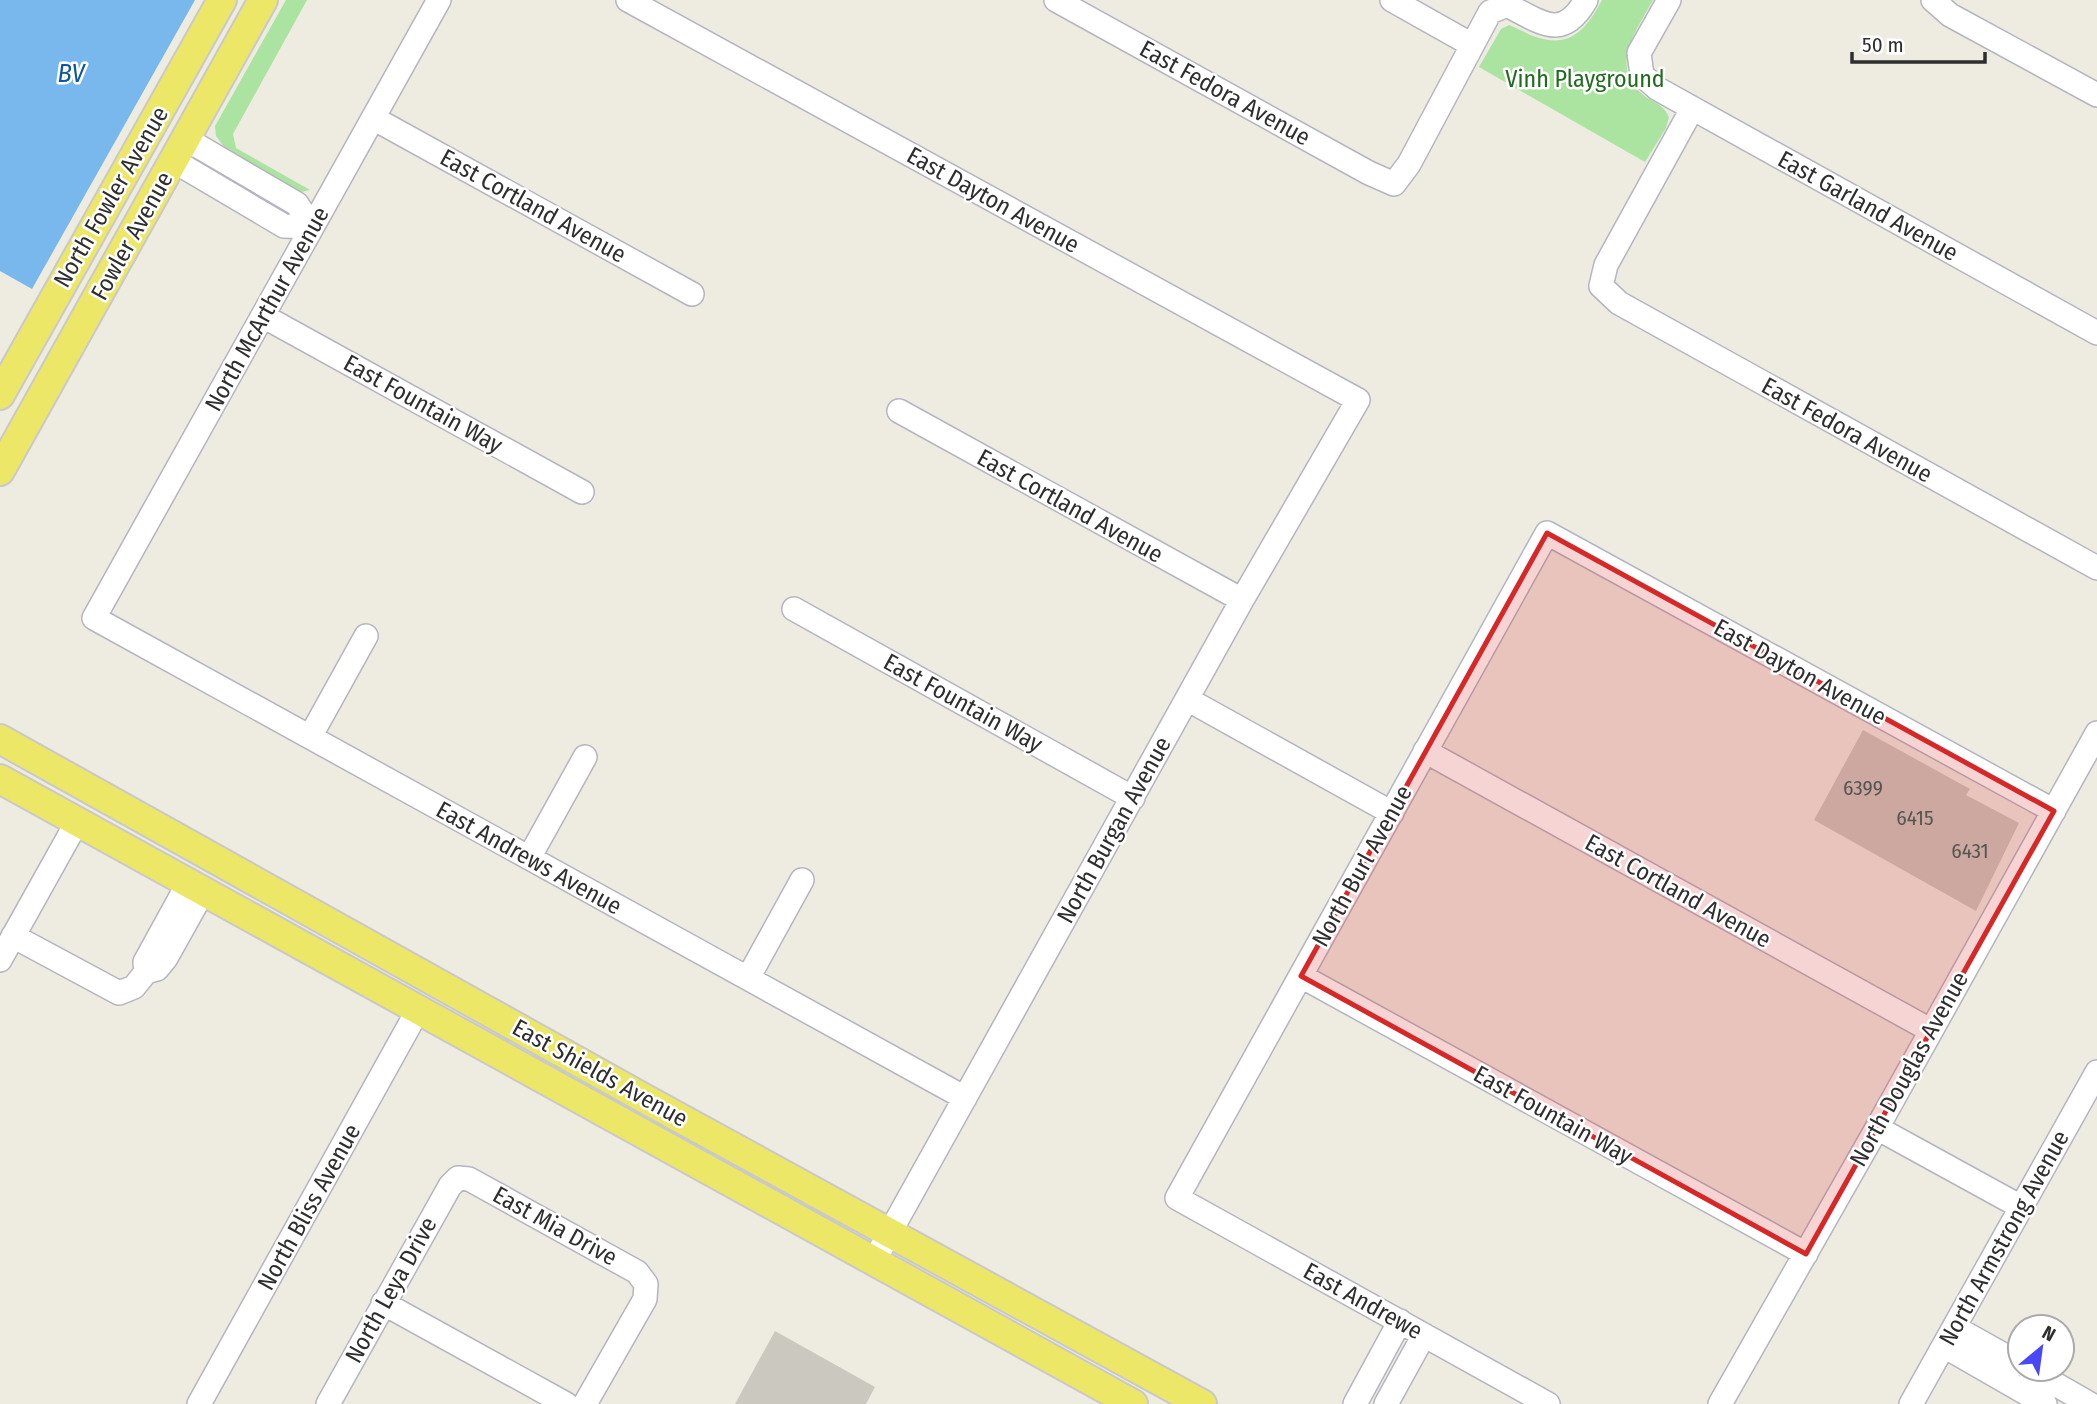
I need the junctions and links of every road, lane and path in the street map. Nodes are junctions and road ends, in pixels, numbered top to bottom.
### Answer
1 (222, 0) edge
2 (236, 0) edge
3 (263, 0) edge
4 (439, 0) edge
5 (628, 0) edge
6 (1056, 0) edge
7 (1392, 0) edge
8 (1586, 0) edge
9 (1669, 0) edge
10 (1933, 0) edge
11 (1472, 45) junction
12 (2097, 95) edge
13 (1692, 108) junction
14 (373, 118) junction
15 (180, 150) junction
16 (312, 227) junction
17 (692, 294) dead end
18 (263, 316) junction
19 (2097, 333) edge
20 (0, 395) edge
21 (1358, 400) joint
22 (899, 411) dead end
23 (0, 471) edge
24 (582, 492) dead end
25 (1547, 533) joint
26 (2097, 568) edge
27 (1242, 600) junction
28 (794, 609) dead end
29 (94, 618) joint
30 (366, 636) dead end
31 (1187, 699) junction
32 (2097, 733) edge
33 (310, 737) junction
34 (0, 738) edge
35 (1426, 751) junction
36 (585, 757) dead end
37 (0, 779) edge
38 (1133, 798) junction
39 (2054, 811) junction
40 (1392, 813) junction
41 (77, 822) junction
42 (529, 858) junction
43 (802, 880) dead end
44 (197, 886) junction
45 (13, 936) junction
46 (0, 960) edge
47 (1301, 976) junction
48 (429, 978) junction
49 (748, 978) junction
50 (418, 1010) junction
51 (1930, 1030) junction
52 (2097, 1072) edge
53 (965, 1098) junction
54 (648, 1100) junction
55 (1878, 1128) junction
56 (458, 1178) joint
57 (1177, 1198) joint
58 (2021, 1208) junction
59 (890, 1231) junction
60 (1806, 1254) junction
61 (874, 1261) junction
62 (383, 1303) junction
63 (1400, 1321) junction
64 (1424, 1335) junction
65 (1949, 1336) junction
66 (2006, 1358) edge
67 (2054, 1383) edge
68 (2097, 1394) edge
69 (199, 1404) edge
70 (328, 1404) edge
71 (566, 1404) edge
72 (585, 1404) edge
73 (1133, 1404) edge
74 (1202, 1404) edge
75 (1355, 1404) edge
76 (1386, 1404) edge
77 (1548, 1404) edge
78 (1720, 1404) edge
79 (1911, 1404) edge
80 (2045, 1404) edge
81 (2091, 1404) edge

1 - 20 main road, North Fowler Avenue
2 - 15 main road
3 - 15 main road, Fowler Avenue
4 - 14 street, North McArthur Avenue
5 - 21 street, East Dayton Avenue
6 - 11 street, East Fedora Avenue
7 - 11 street
8 - 11 street
9 - 13 street, East Garland Avenue
10 - 12 street
13 - 19 street, East Garland Avenue
13 - 26 street, East Fedora Avenue
14 - 16 street, North McArthur Avenue
14 - 17 street, East Cortland Avenue
15 - 16 street
15 - 23 main road, Fowler Avenue
16 - 18 street, North McArthur Avenue
18 - 24 street, East Fountain Way
18 - 29 street, North McArthur Avenue
21 - 27 street, North Burgan Avenue
22 - 27 street, East Cortland Avenue
25 - 35 street, North Burl Avenue
25 - 39 street, East Dayton Avenue
27 - 31 street, North Burgan Avenue
28 - 38 street, East Fountain Way
29 - 33 street, East Andrews Avenue
30 - 33 street
31 - 38 street, North Burgan Avenue
31 - 40 street
32 - 39 street, North Douglas Avenue
33 - 42 street, East Andrews Avenue
34 - 48 main road, East Shields Avenue
35 - 40 street, North Burl Avenue
35 - 51 street, East Cortland Avenue
36 - 42 street
37 - 41 main road, East Shields Avenue
38 - 53 street, North Burgan Avenue
39 - 51 street, North Douglas Avenue
40 - 47 street, North Burl Avenue
41 - 44 main road, East Shields Avenue
41 - 45 street
42 - 49 street, East Andrews Avenue
43 - 49 street
44 - 45 street
44 - 48 main road
44 - 50 main road, East Shields Avenue
45 - 46 street
47 - 57 street, North Burl Avenue
47 - 60 street, East Fountain Way
48 - 54 main road, East Shields Avenue
49 - 53 street, East Andrews Avenue
50 - 54 main road
50 - 61 main road, East Shields Avenue
50 - 69 street, North Bliss Avenue
51 - 55 street, North Douglas Avenue
52 - 58 street, North Armstrong Avenue
53 - 59 street, North Burgan Avenue
54 - 59 main road, East Shields Avenue
55 - 58 street
55 - 60 street, North Douglas Avenue
56 - 62 street, North Leya Drive
56 - 72 street, East Mia Drive
57 - 63 street, East Andrewe
58 - 65 street, North Armstrong Avenue
59 - 61 street, North Burgan Avenue
59 - 74 main road, East Shields Avenue
60 - 78 street, North Douglas Avenue
61 - 73 main road, East Shields Avenue
62 - 70 street, North Leya Drive
62 - 71 street
63 - 64 street, East Andrewe
63 - 75 street
64 - 76 street
64 - 77 street, East Andrewe
65 - 66 street
65 - 79 street, North Armstrong Avenue
65 - 80 street
67 - 81 street
68 - 81 street

